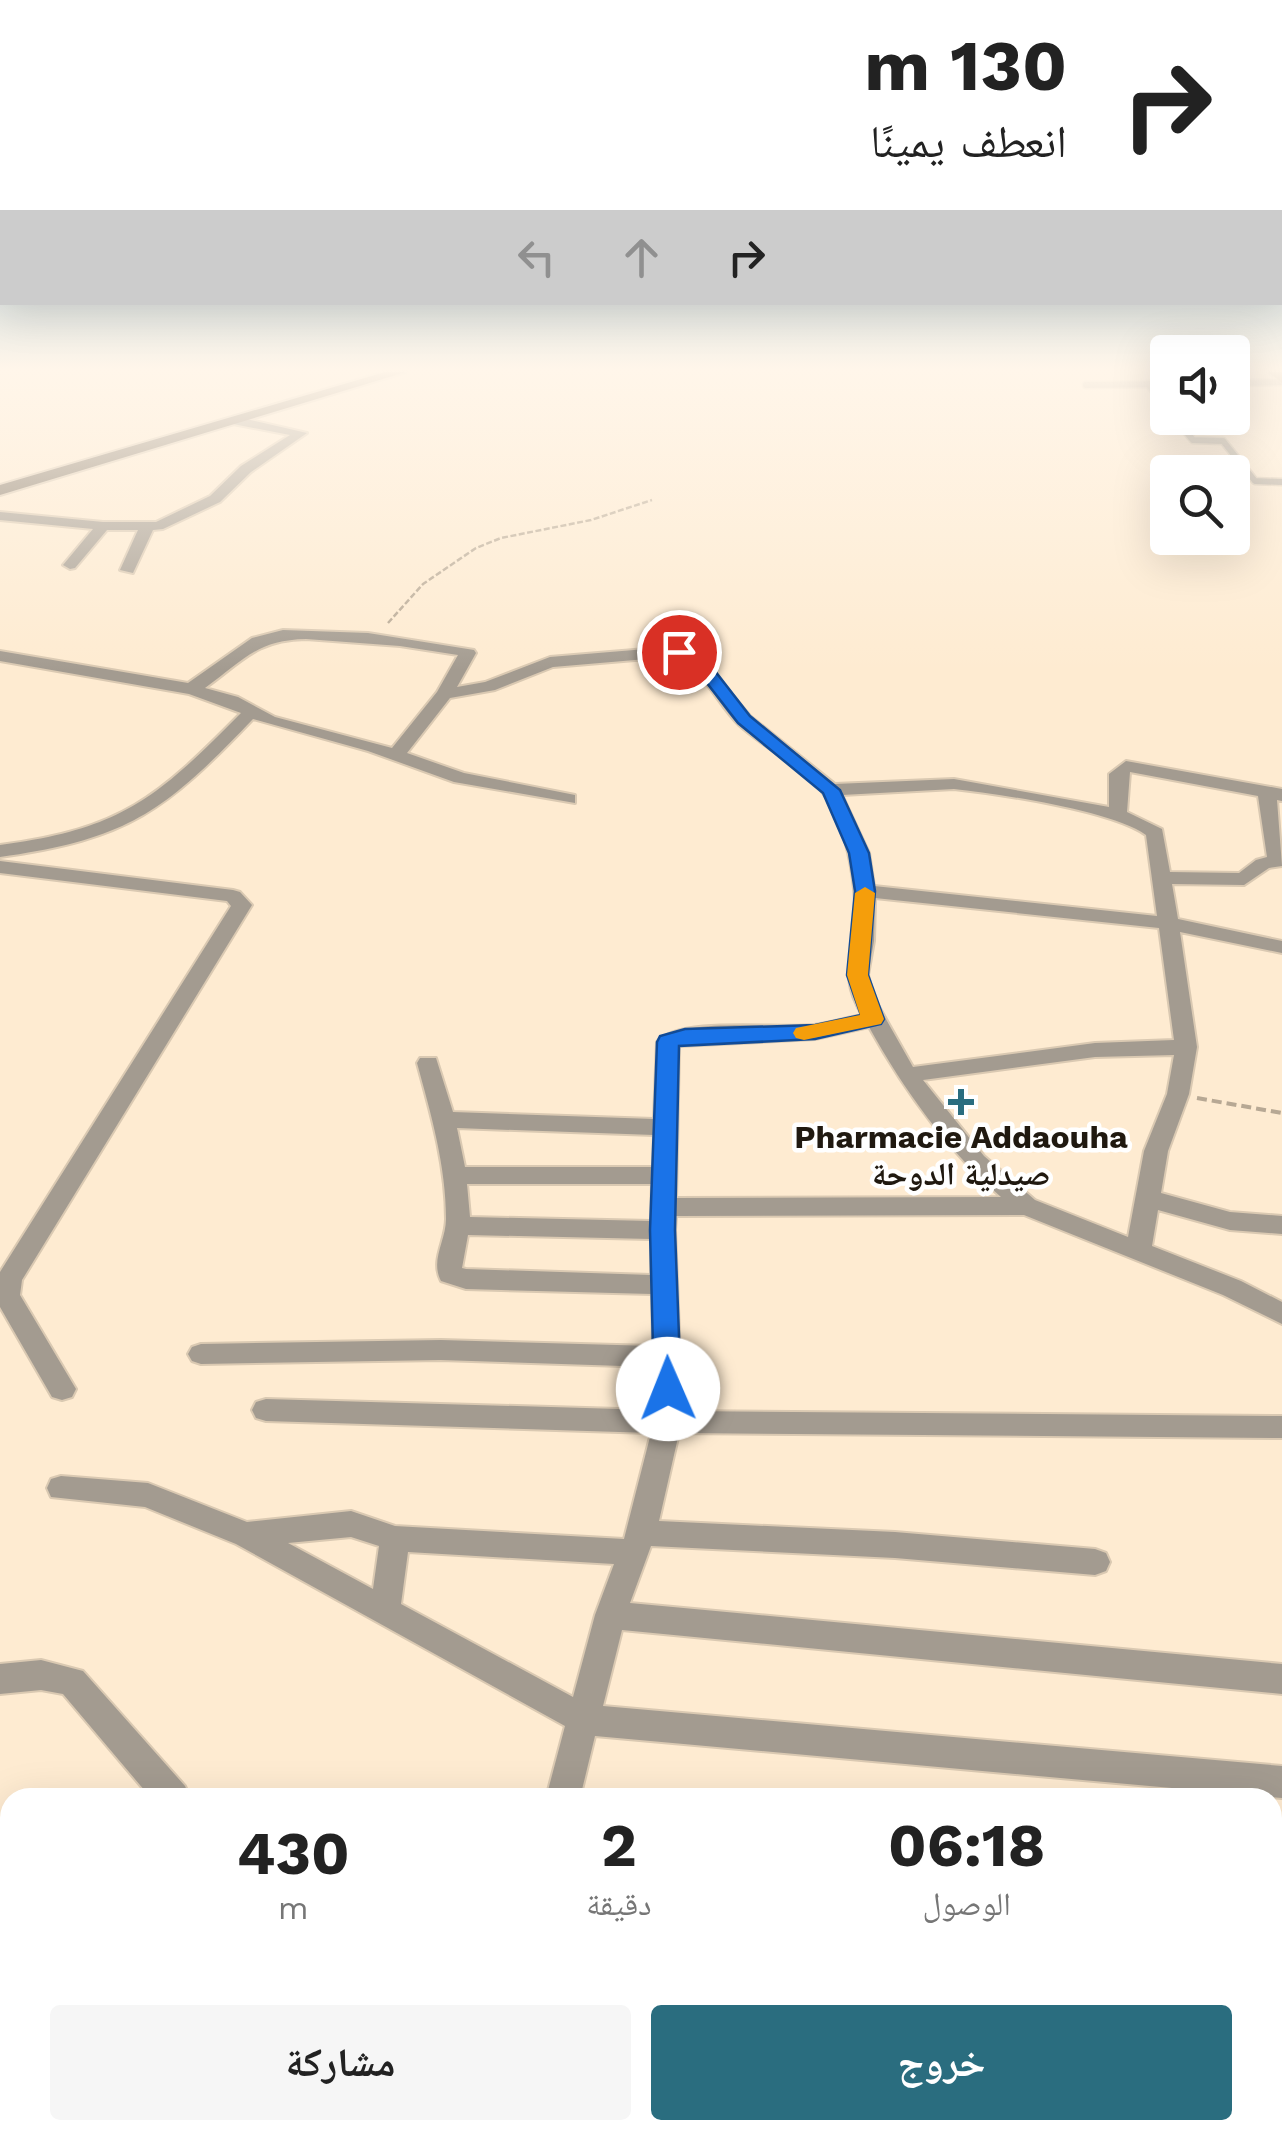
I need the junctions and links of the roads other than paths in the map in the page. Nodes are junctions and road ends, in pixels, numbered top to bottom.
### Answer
1 (62, 472) edge
2 (243, 472) edge
3 (1248, 472) edge
4 (1282, 482) edge
5 (0, 490) edge
6 (0, 516) edge
7 (103, 526) junction
8 (146, 528) junction
9 (70, 565) dead end
10 (128, 570) dead end
11 (0, 656) edge
12 (191, 689) junction
13 (444, 694) junction
14 (250, 713) junction
15 (395, 756) junction
16 (831, 790) junction
17 (1274, 794) edge
18 (568, 798) dead end
19 (1118, 815) junction
20 (0, 852) edge
21 (1280, 860) edge
22 (0, 867) edge
23 (1162, 878) junction
24 (865, 891) junction
25 (1167, 923) junction
26 (1282, 947) edge
27 (873, 1019) junction
28 (1186, 1048) junction
29 (428, 1064) dead end
30 (908, 1075) junction
31 (444, 1120) junction
32 (664, 1127) junction
33 (456, 1175) junction
34 (667, 1176) junction
35 (1146, 1198) junction
36 (1026, 1206) junction
37 (664, 1218) junction
38 (1282, 1225) edge
39 (459, 1226) junction
40 (1138, 1252) junction
41 (665, 1286) junction
42 (4, 1297) edge
43 (1282, 1314) edge
44 (201, 1354) dead end
45 (667, 1356) junction
46 (62, 1389) dead end
47 (266, 1410) dead end
48 (668, 1422) junction
49 (1282, 1427) edge
50 (61, 1488) dead end
51 (246, 1535) junction
52 (395, 1539) junction
53 (636, 1542) junction
54 (1095, 1562) dead end
55 (386, 1611) junction
56 (610, 1615) junction
57 (0, 1679) edge
58 (1282, 1679) edge
59 (584, 1720) junction
60 (1282, 1782) edge
61 (164, 1788) edge
62 (567, 1788) edge

1 - 5 street
2 - 8 street
3 - 4 lane
6 - 7 street
7 - 8 street
7 - 9 street
8 - 10 street
11 - 12 street
12 - 13 street
12 - 14 street
13 - 15 street
13 - 16 street
14 - 15 street
14 - 20 street
15 - 18 street
16 - 19 street
16 - 24 street
17 - 19 street
17 - 21 street
19 - 23 street
21 - 23 street
22 - 42 street
23 - 25 street
24 - 25 street
24 - 27 street
25 - 26 street
25 - 28 street
27 - 30 street
27 - 32 street
28 - 30 street
28 - 35 street
29 - 31 street
30 - 36 street
31 - 32 street
31 - 33 street
32 - 34 street
33 - 34 street
33 - 39 street
34 - 37 street
35 - 38 street
35 - 40 street
36 - 37 street
36 - 40 street
37 - 39 street
37 - 41 street
39 - 41 street
40 - 43 street
41 - 45 street
42 - 46 street
44 - 45 street
45 - 48 street
47 - 48 street
48 - 49 street
48 - 53 street
50 - 51 street
51 - 52 street
51 - 55 street
52 - 53 street
52 - 55 street
53 - 54 street
53 - 56 street
55 - 59 street
56 - 58 street
56 - 59 street
57 - 61 street
59 - 60 street
59 - 62 street

